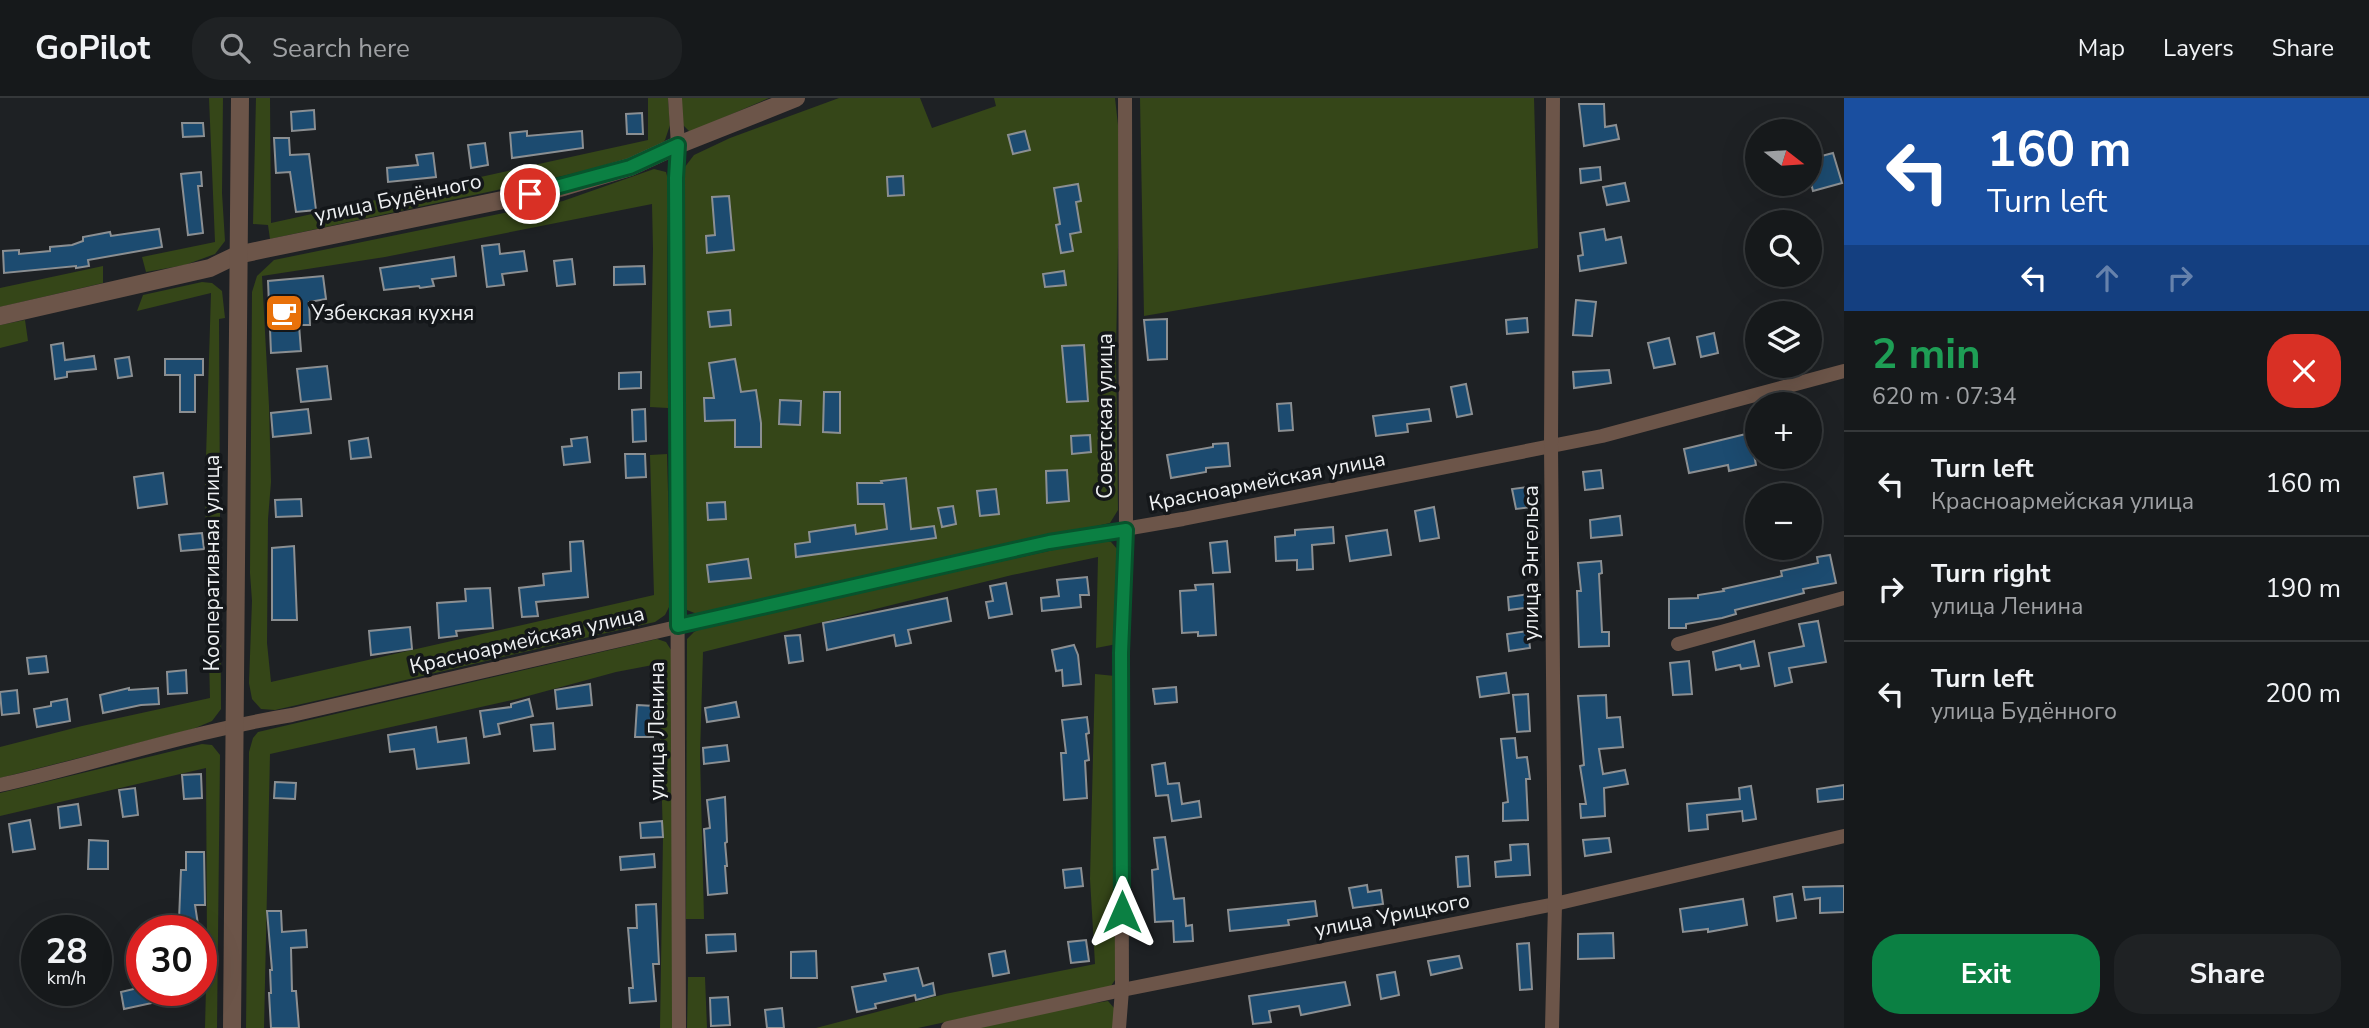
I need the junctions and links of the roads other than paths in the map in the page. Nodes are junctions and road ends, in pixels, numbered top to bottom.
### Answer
1 (240, 98) edge
2 (675, 98) edge
3 (796, 98) edge
4 (1125, 98) edge
5 (1553, 98) edge
6 (678, 145) junction
7 (237, 255) junction
8 (0, 316) edge
9 (1844, 371) edge
10 (1551, 445) junction
11 (1126, 530) junction
12 (1844, 598) edge
13 (678, 626) junction
14 (1678, 644) dead end
15 (234, 724) junction
16 (0, 785) edge
17 (1844, 836) edge
18 (1555, 904) junction
19 (1122, 990) junction
20 (232, 1028) edge
21 (679, 1028) edge
22 (948, 1028) edge
23 (1119, 1028) edge
24 (1552, 1028) edge

1 - 7 street, Кооперативная улица
2 - 6 street, улица Ленина
3 - 6 street, улица Будённого
4 - 11 street, Советская улица
5 - 10 street, улица Энгельса
6 - 7 street, улица Будённого
6 - 13 street, улица Ленина
7 - 8 street, улица Будённого
7 - 15 street, Кооперативная улица
9 - 10 street, Красноармейская улица
10 - 11 street, Красноармейская улица
10 - 18 street, улица Энгельса
11 - 13 street, Красноармейская улица
11 - 19 street, Советская улица
12 - 14 street
13 - 15 street, Красноармейская улица
13 - 21 street, улица Ленина
15 - 16 street, Красноармейская улица
15 - 20 street, Кооперативная улица
17 - 18 street, улица Урицкого
18 - 19 street, улица Урицкого
18 - 24 street, улица Энгельса
19 - 22 street, улица Урицкого
19 - 23 street, Советская улица

